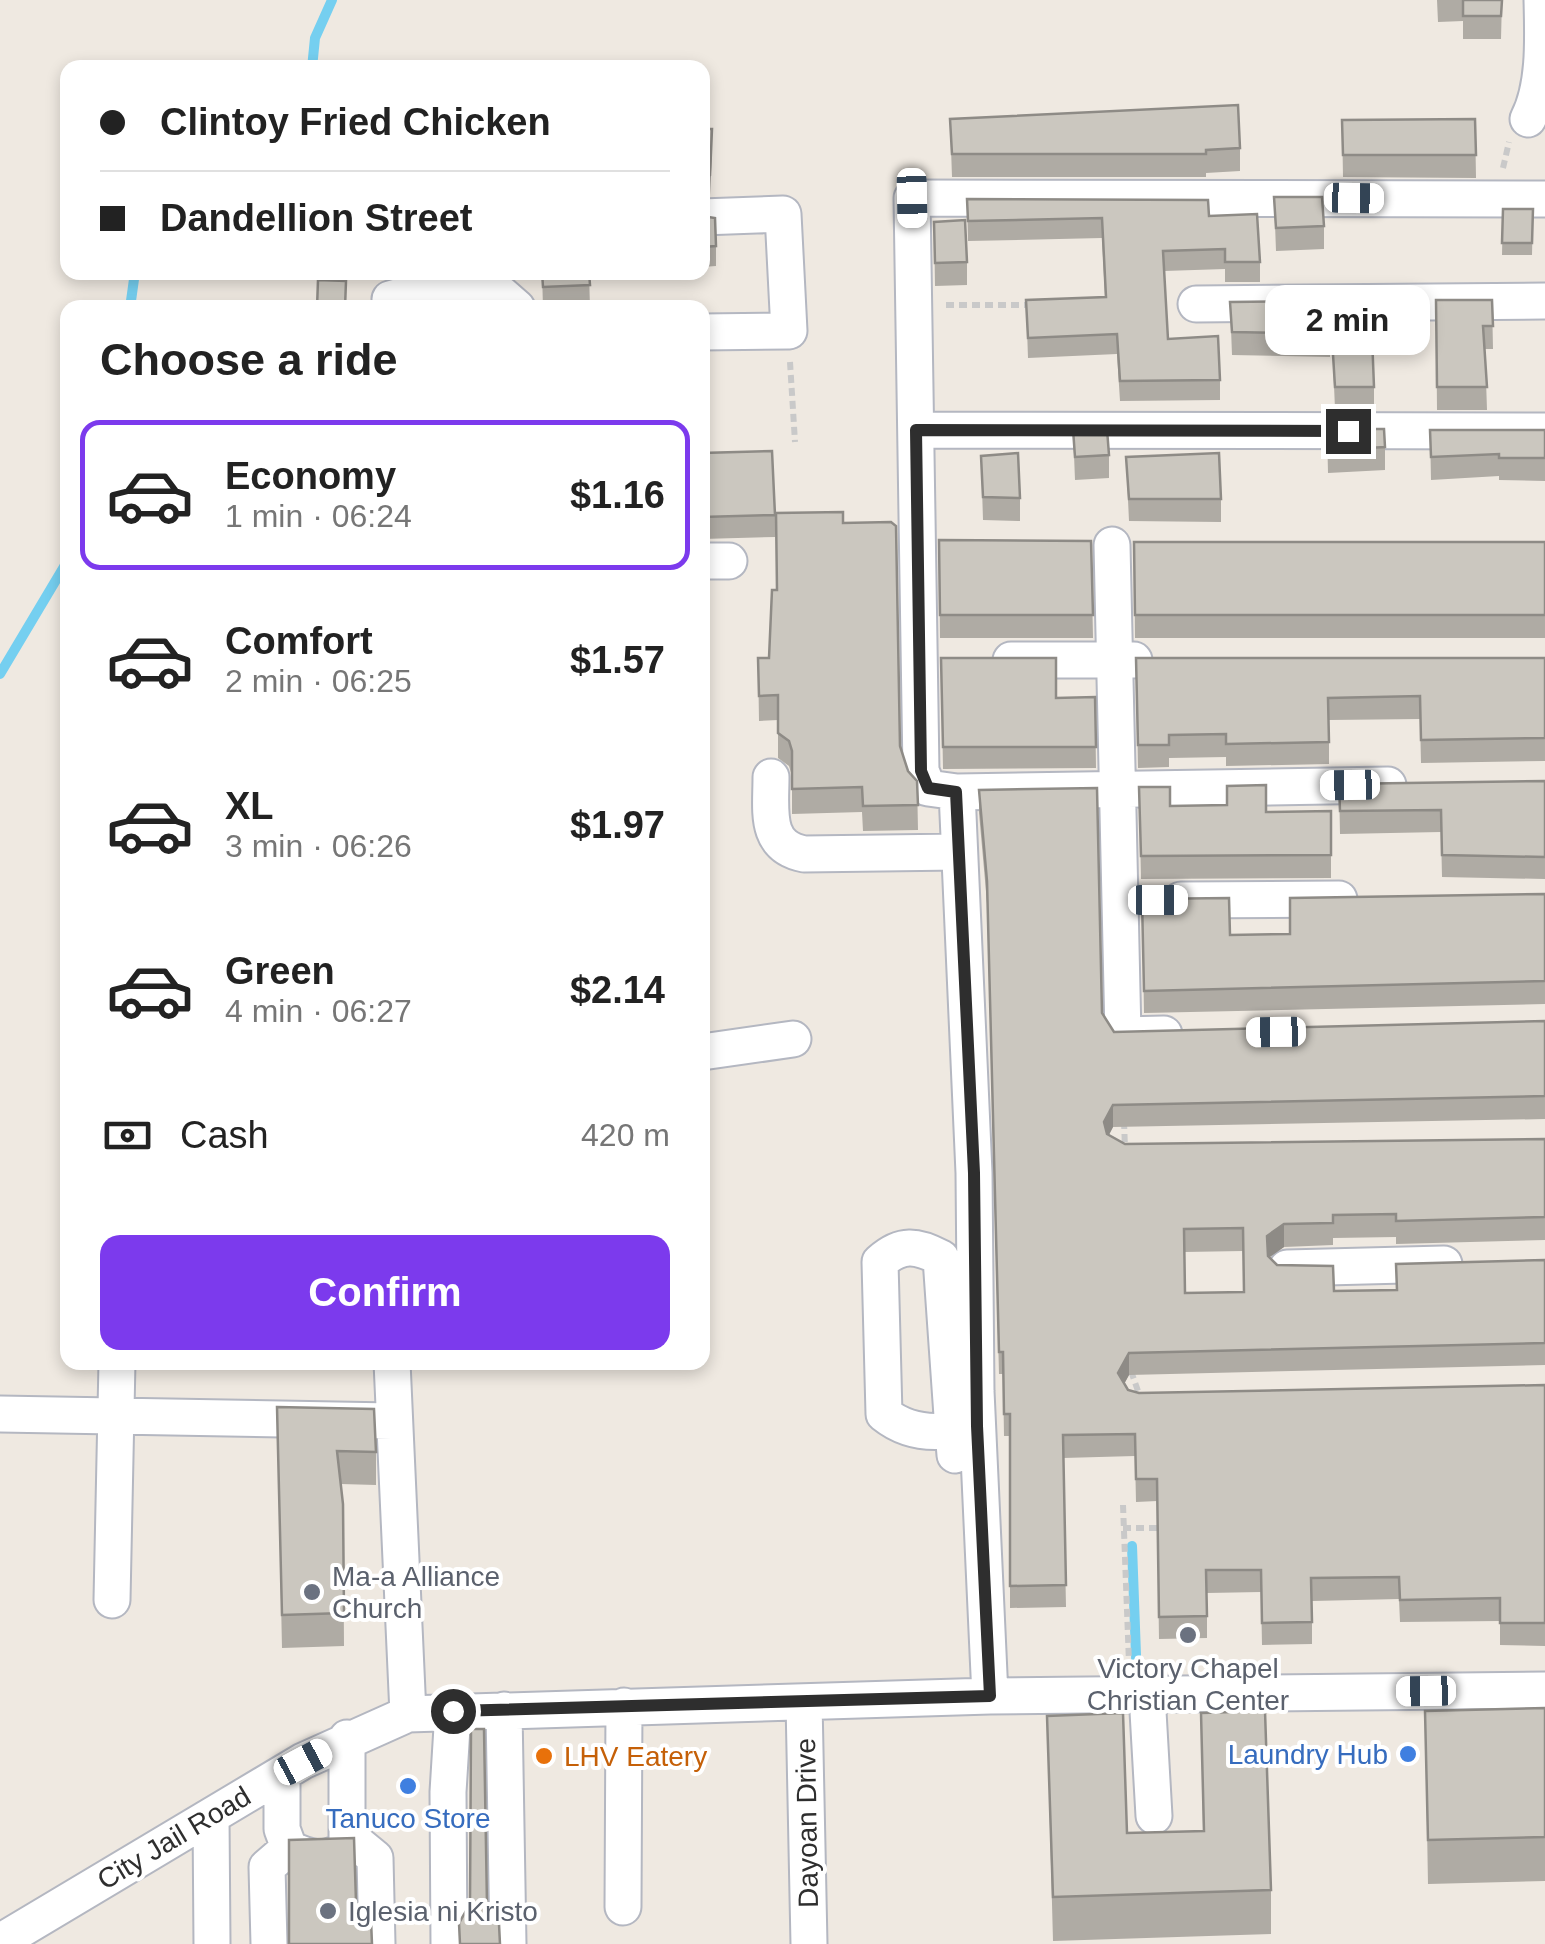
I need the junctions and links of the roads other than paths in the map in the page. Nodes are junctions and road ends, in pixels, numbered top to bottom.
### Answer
1 (1542, 0) edge
2 (1528, 119) road end
3 (1545, 198) edge
4 (710, 217) edge
5 (397, 292) edge
6 (515, 293) edge
7 (1545, 301) edge
8 (1196, 304) dead end
9 (710, 332) edge
10 (916, 430) junction
11 (1545, 431) edge
12 (918, 541) junction
13 (956, 542) edge
14 (1073, 544) edge
15 (1112, 544) junction
16 (1149, 545) edge
17 (920, 659) junction
18 (1114, 660) junction
19 (1172, 660) edge
20 (770, 777) dead end
21 (1428, 784) edge
22 (1117, 789) junction
23 (956, 792) junction
24 (960, 852) junction
25 (1371, 899) edge
26 (1120, 900) junction
27 (1200, 1033) edge
28 (793, 1039) dead end
29 (710, 1051) edge
30 (1485, 1262) edge
31 (1286, 1268) edge
32 (117, 1370) edge
33 (392, 1370) edge
34 (0, 1414) edge
35 (116, 1416) junction
36 (392, 1420) junction
37 (954, 1430) junction
38 (984, 1595) junction
39 (112, 1600) dead end
40 (1545, 1690) edge
41 (1138, 1695) junction
42 (990, 1696) junction
43 (804, 1702) junction
44 (624, 1706) junction
45 (504, 1710) junction
46 (453, 1711) junction
47 (408, 1714) junction
48 (347, 1738) junction
49 (282, 1774) junction
50 (210, 1816) junction
51 (1154, 1816) dead end
52 (348, 1835) junction
53 (288, 1848) junction
54 (623, 1908) dead end
55 (0, 1942) edge
56 (212, 1944) edge
57 (269, 1944) edge
58 (377, 1944) edge
59 (450, 1944) edge
60 (508, 1944) edge
61 (809, 1944) edge

1 - 2 street
3 - 10 street
4 - 9 street
5 - 6 street
7 - 8 street
10 - 11 street
10 - 12 street
12 - 13 street
12 - 17 street
14 - 15 street
15 - 16 street
15 - 18 street
17 - 18 street
17 - 23 street
18 - 19 street
18 - 22 street
20 - 24 street
21 - 22 street
22 - 23 street
22 - 26 street
23 - 24 street
24 - 38 street
25 - 26 street
26 - 27 street
28 - 29 street
30 - 31 street
32 - 35 street
33 - 36 street
34 - 35 street
35 - 36 street
35 - 39 street
36 - 47 street
37 - 37 street
37 - 38 street
38 - 42 street
40 - 41 street, City Jail Road
41 - 42 street, City Jail Road
41 - 51 street
42 - 43 street, City Jail Road
43 - 44 street, City Jail Road
43 - 61 street, Dayoan Drive
44 - 45 street, City Jail Road
44 - 54 street
45 - 46 street, City Jail Road
45 - 60 street
46 - 47 street, City Jail Road
46 - 59 street
47 - 48 street, City Jail Road
48 - 49 street, City Jail Road
48 - 52 street
49 - 50 street, City Jail Road
49 - 53 street
50 - 55 street, City Jail Road
50 - 56 street
52 - 53 street
52 - 58 street
53 - 57 street

